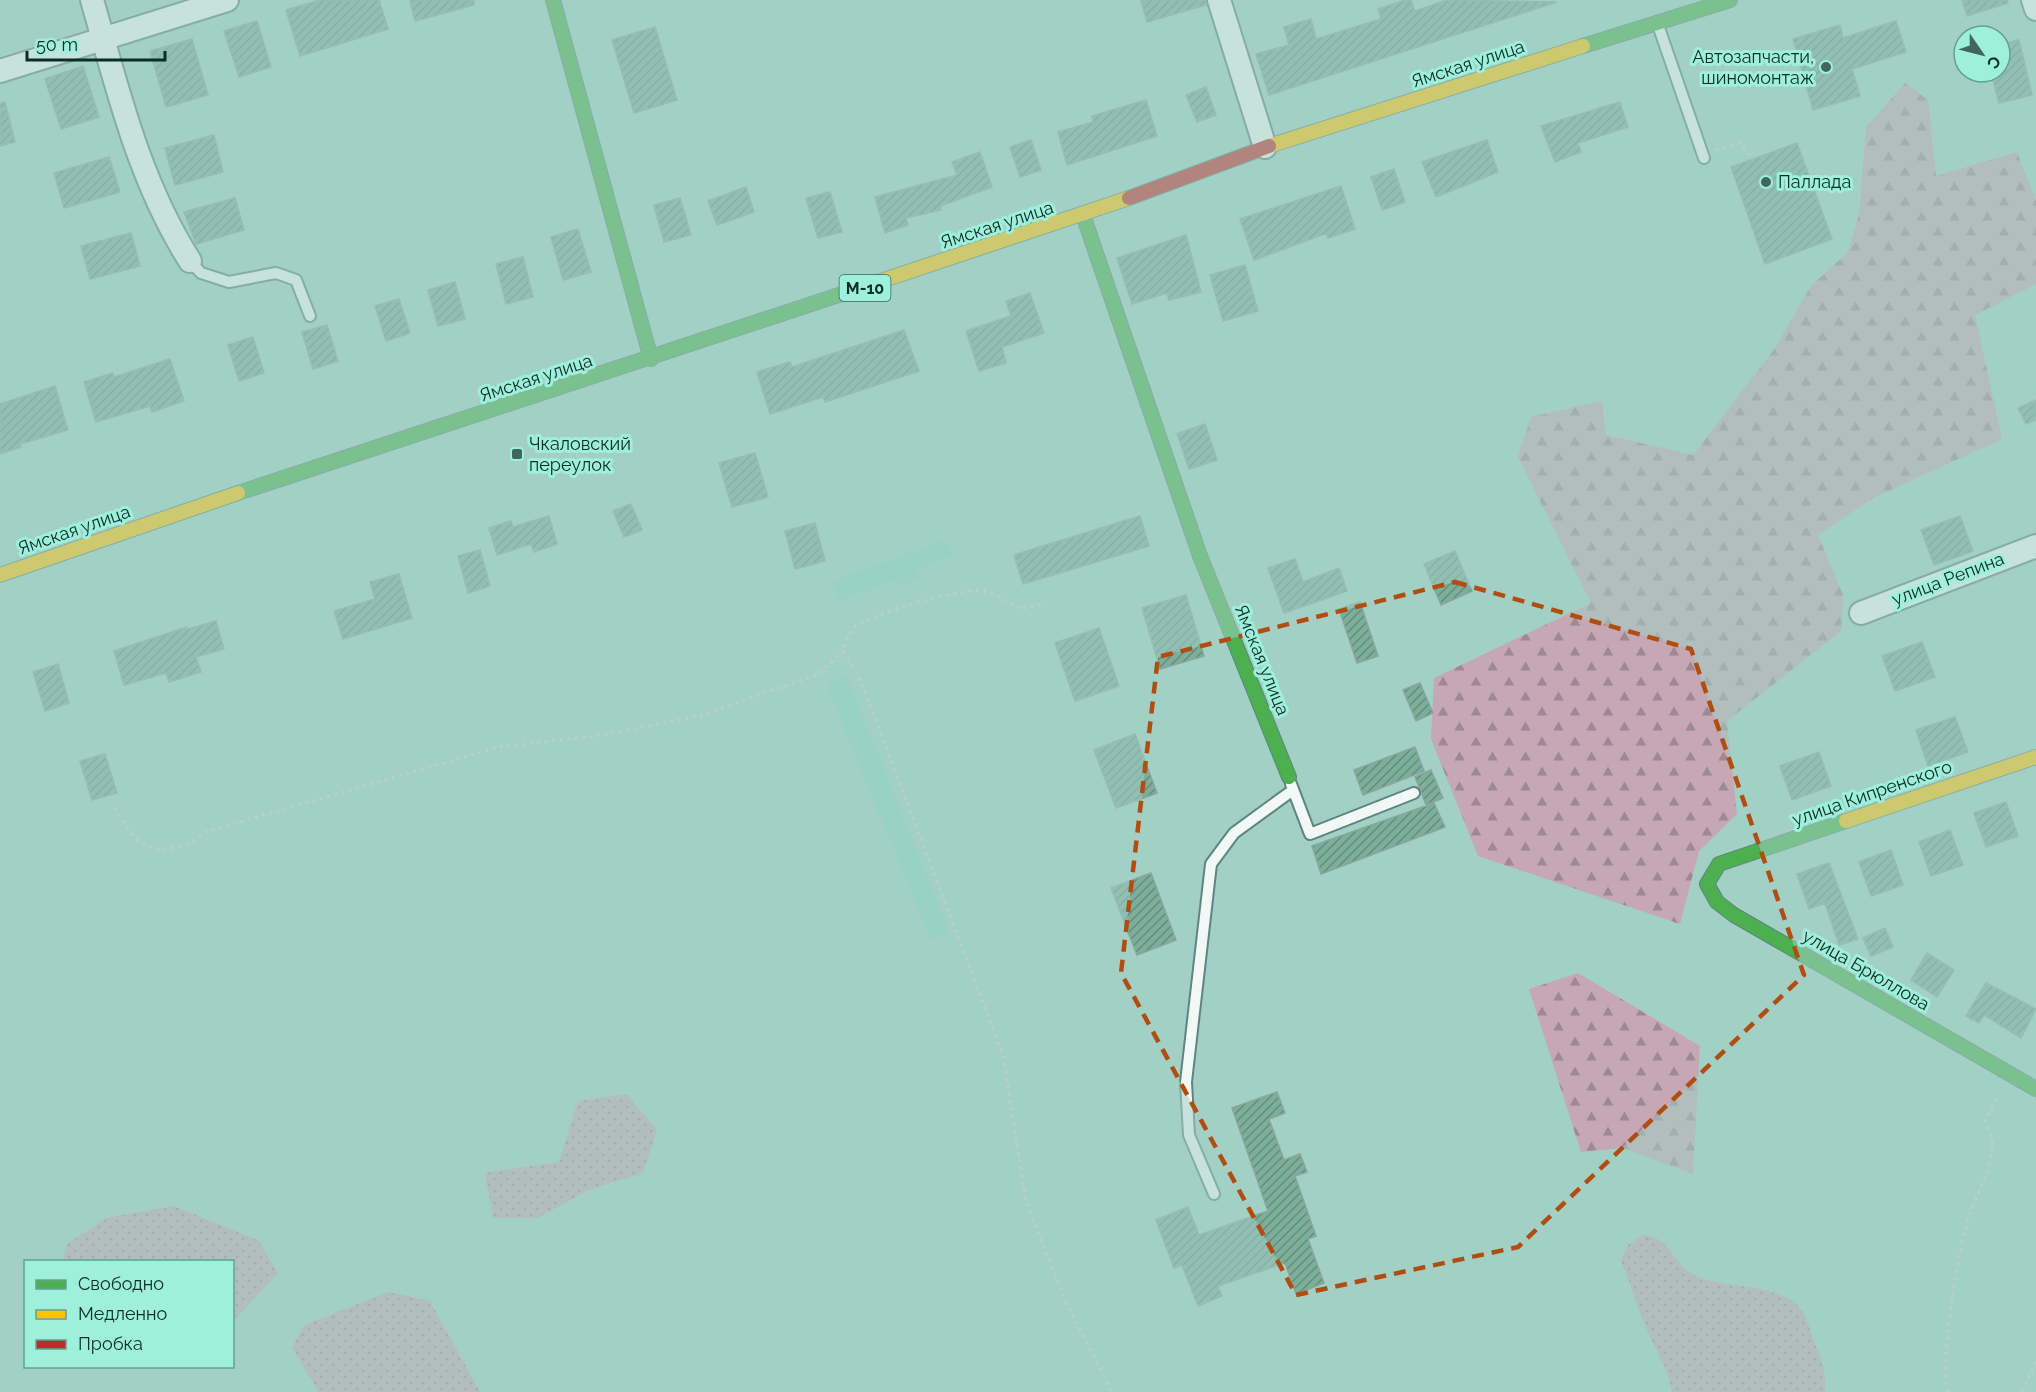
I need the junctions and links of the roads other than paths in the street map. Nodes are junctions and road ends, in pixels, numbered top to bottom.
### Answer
1 (92, 0) edge
2 (227, 0) edge
3 (553, 0) edge
4 (1219, 0) edge
5 (1730, 0) edge
6 (2033, 0) edge
7 (2036, 9) edge
8 (1658, 23) junction
9 (104, 40) junction
10 (0, 71) edge
11 (1265, 147) junction
12 (1703, 156) road end
13 (1083, 215) junction
14 (190, 261) joint
15 (310, 316) dead end
16 (651, 359) junction
17 (2036, 546) edge
18 (0, 575) edge
19 (1861, 613) dead end
20 (2036, 757) edge
21 (1291, 784) junction
22 (1414, 792) dead end
23 (1719, 864) joint
24 (2036, 1089) edge
25 (1214, 1194) dead end

1 - 9 street
2 - 9 street
3 - 16 main road
4 - 11 street
5 - 8 main road, Ямская улица / М-10
6 - 7 street
8 - 11 main road, Ямская улица / М-10
8 - 12 lane
9 - 10 street
9 - 14 street
11 - 13 main road, Ямская улица / М-10
13 - 16 main road, Ямская улица / М-10
13 - 21 main road, Ямская улица
14 - 15 lane
16 - 18 main road, Ямская улица / М-10
17 - 19 street, улица Репина
20 - 23 main road, улица Кипренского
21 - 22 lane
21 - 25 lane
23 - 24 main road, улица Брюллова

